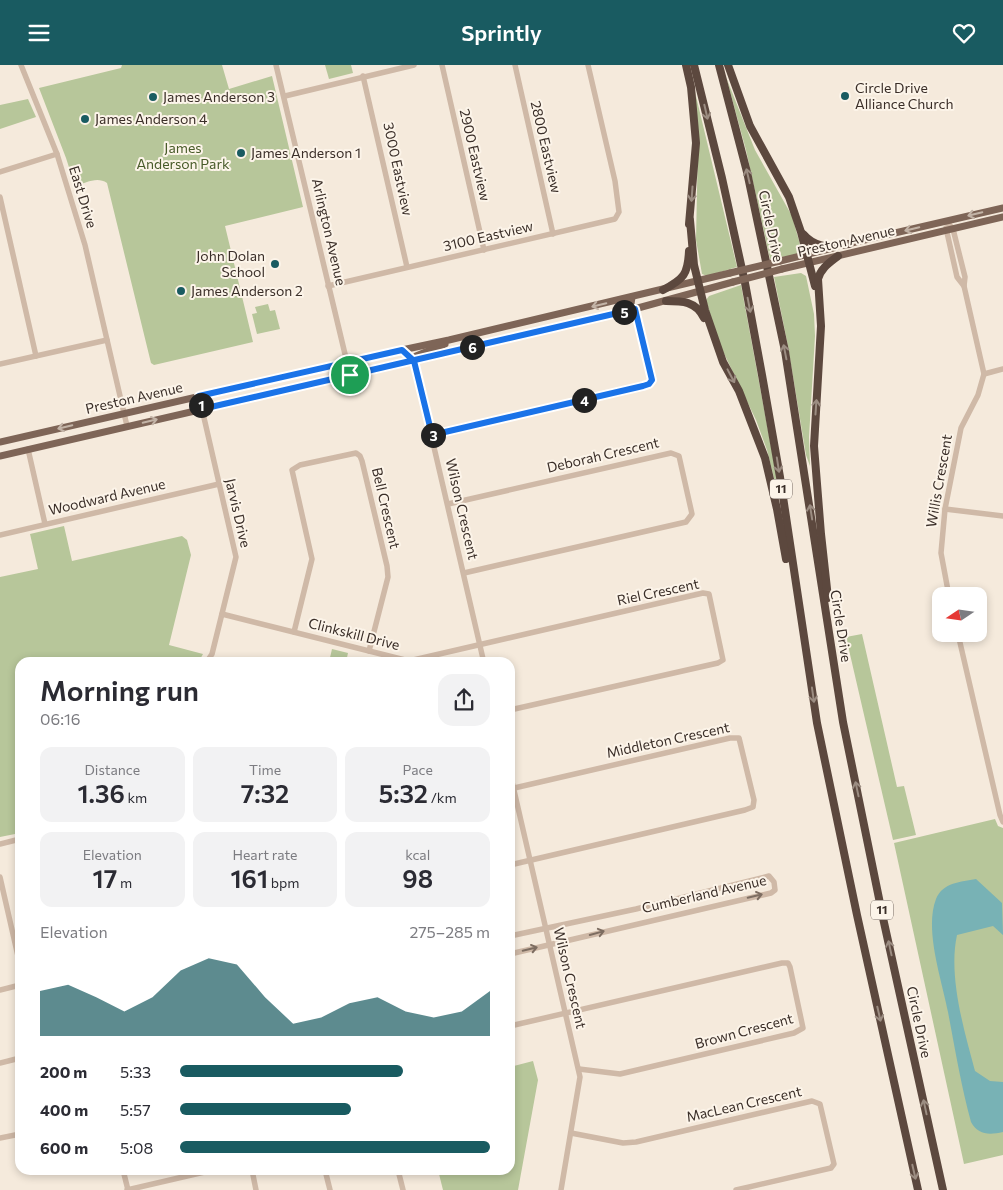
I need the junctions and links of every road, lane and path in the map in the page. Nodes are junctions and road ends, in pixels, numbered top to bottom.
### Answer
1 (21, 65) edge
2 (276, 65) edge
3 (414, 65) edge
4 (442, 65) edge
5 (514, 65) edge
6 (588, 65) edge
7 (686, 65) edge
8 (694, 65) edge
9 (719, 65) edge
10 (728, 65) edge
11 (364, 76) junction
12 (285, 96) junction
13 (57, 154) junction
14 (0, 172) edge
15 (0, 197) edge
16 (1003, 208) edge
17 (1003, 217) edge
18 (690, 220) junction
19 (946, 221) junction
20 (950, 230) junction
21 (801, 232) junction
22 (553, 234) junction
23 (849, 244) junction
24 (484, 250) junction
25 (807, 254) junction
26 (838, 256) junction
27 (809, 263) junction
28 (407, 267) junction
29 (698, 281) junction
30 (328, 286) junction
31 (663, 290) junction
32 (700, 290) junction
33 (632, 297) junction
34 (666, 301) junction
35 (820, 308) junction
36 (635, 309) junction
37 (608, 315) junction
38 (712, 332) junction
39 (107, 340) junction
40 (449, 340) junction
41 (402, 350) junction
42 (36, 356) junction
43 (414, 361) junction
44 (347, 363) junction
45 (0, 364) edge
46 (1003, 369) edge
47 (984, 374) junction
48 (350, 375) junction
49 (199, 396) junction
50 (202, 409) junction
51 (124, 413) junction
52 (126, 427) junction
53 (432, 435) junction
54 (0, 442) edge
55 (28, 449) junction
56 (0, 456) edge
57 (219, 484) junction
58 (448, 504) junction
59 (945, 509) junction
60 (1003, 516) edge
61 (45, 524) junction
62 (0, 535) edge
63 (464, 573) junction
64 (947, 587) edge
65 (222, 614) junction
66 (294, 632) junction
67 (960, 643) edge
68 (480, 645) junction
69 (369, 651) junction
70 (210, 657) edge
71 (391, 657) edge
72 (430, 657) edge
73 (483, 657) edge
74 (834, 664) junction
75 (809, 673) junction
76 (515, 709) edge
77 (515, 788) edge
78 (515, 801) edge
79 (1003, 822) edge
80 (15, 840) edge
81 (0, 844) edge
82 (530, 860) junction
83 (515, 864) edge
84 (0, 877) edge
85 (546, 928) junction
86 (515, 935) edge
87 (15, 943) edge
88 (549, 945) junction
89 (515, 953) edge
90 (15, 986) edge
91 (0, 990) edge
92 (566, 1013) junction
93 (515, 1025) edge
94 (15, 1060) edge
95 (0, 1063) edge
96 (579, 1069) junction
97 (571, 1133) junction
98 (15, 1135) edge
99 (0, 1139) edge
100 (124, 1175) edge
101 (192, 1175) edge
102 (253, 1175) edge
103 (326, 1175) edge
104 (399, 1175) edge
105 (127, 1190) edge
106 (256, 1190) edge
107 (330, 1190) edge
108 (402, 1190) edge
109 (561, 1190) edge
110 (736, 1190) edge
111 (918, 1190) edge
112 (944, 1190) edge

1 - 13 street, East Drive
2 - 12 street, Arlington Avenue
3 - 11 street
4 - 24 street, 2900 Eastview
5 - 22 street, 2800 Eastview
6 - 22 street, 3100 Eastview
7 -> 18 highway
8 -> 75 highway, 11
74 -> 9 highway, Circle Drive / 11
10 - 21 highway
11 - 12 street
11 - 28 street, 3000 Eastview
12 - 30 street, Arlington Avenue
13 - 14 street
13 - 39 street, East Drive
15 - 42 street
16 -> 19 main road, Preston Avenue
17 - 20 main road, Preston Avenue
18 - 29 highway
18 - 31 highway
19 - 20 street
19 -> 23 main road, Preston Avenue
20 - 26 main road, Preston Avenue
20 - 47 street
21 - 23 highway
21 - 25 highway
22 - 24 street, 3100 Eastview
23 - 25 main road, Preston Avenue
24 - 28 street, 3100 Eastview
25 - 27 highway
25 - 29 main road, Preston Avenue, bridge
26 - 27 main road, Preston Avenue
26 - 35 highway
27 - 32 main road, Preston Avenue, bridge
27 - 35 highway
28 - 30 street, 3100 Eastview
29 - 31 main road, Preston Avenue
29 - 32 highway
30 - 44 street, Arlington Avenue
31 - 33 main road, Preston Avenue
32 - 34 main road, Preston Avenue
32 - 38 highway
33 - 37 main road, Preston Avenue
33 -> 40 main road, Preston Avenue
34 - 36 main road, Preston Avenue
34 - 38 highway
74 -> 35 highway
36 - 37 main road, Preston Avenue
36 - 53 street
37 - 43 main road, Preston Avenue
38 -> 75 highway
39 - 42 street
39 - 51 street, East Drive
40 - 41 main road, Preston Avenue
40 - 43 main road, Preston Avenue
41 - 43 main road
41 - 44 main road, Preston Avenue
42 - 45 street
43 - 48 main road, Preston Avenue
43 - 53 street, Wilson Crescent
44 - 48 street, Arlington Avenue
44 - 49 main road, Preston Avenue
46 - 47 street
47 - 59 street, Willis Crescent
48 - 50 main road, Preston Avenue
49 - 50 street, Jarvis Drive
49 - 51 main road, Preston Avenue
52 -> 50 main road, Preston Avenue
50 - 57 street, Jarvis Drive
51 - 52 street, East Drive
51 -> 54 main road, Preston Avenue
52 - 55 main road, Preston Avenue
53 - 58 street, Wilson Crescent
55 - 56 main road, Preston Avenue
55 - 61 street
57 - 61 street, Woodward Avenue
57 - 65 street, Jarvis Drive
58 - 63 street, Wilson Crescent
58 - 63 street, Deborah Crescent
59 - 60 street
59 - 64 street, Willis Crescent
61 - 62 street, Woodward Avenue
63 - 68 street, Wilson Crescent
65 - 66 street, Clinkskill Drive
65 - 70 street, Jarvis Drive
66 - 69 street, Clinkskill Drive
66 - 69 street, Bell Crescent
67 - 79 street
68 - 72 street, Clinkskill Drive
68 - 73 street, Wilson Crescent
68 - 76 street, Riel Crescent
69 - 71 street, Clinkskill Drive
112 -> 74 highway, Circle Drive / 11
75 -> 111 highway, 11
77 - 82 street, Middleton Crescent
78 - 82 street, Wilson Crescent
80 - 81 street
82 - 83 street
82 - 85 street, Wilson Crescent
84 - 87 street
85 - 86 street, Cumberland Avenue
85 - 88 street, Wilson Crescent
88 -> 85 street, Cumberland Avenue
89 -> 88 street, Cumberland Avenue
88 - 92 street, Wilson Crescent
90 - 91 street
92 - 93 street
92 - 96 street, Wilson Crescent
92 - 96 street, Brown Crescent
94 - 95 street
96 - 97 street, Wilson Crescent
97 - 109 street, Wilson Crescent
97 - 110 street, MacLean Crescent
98 - 99 street
100 - 105 street
101 - 105 street
102 - 106 street
103 - 107 street
104 - 108 street

